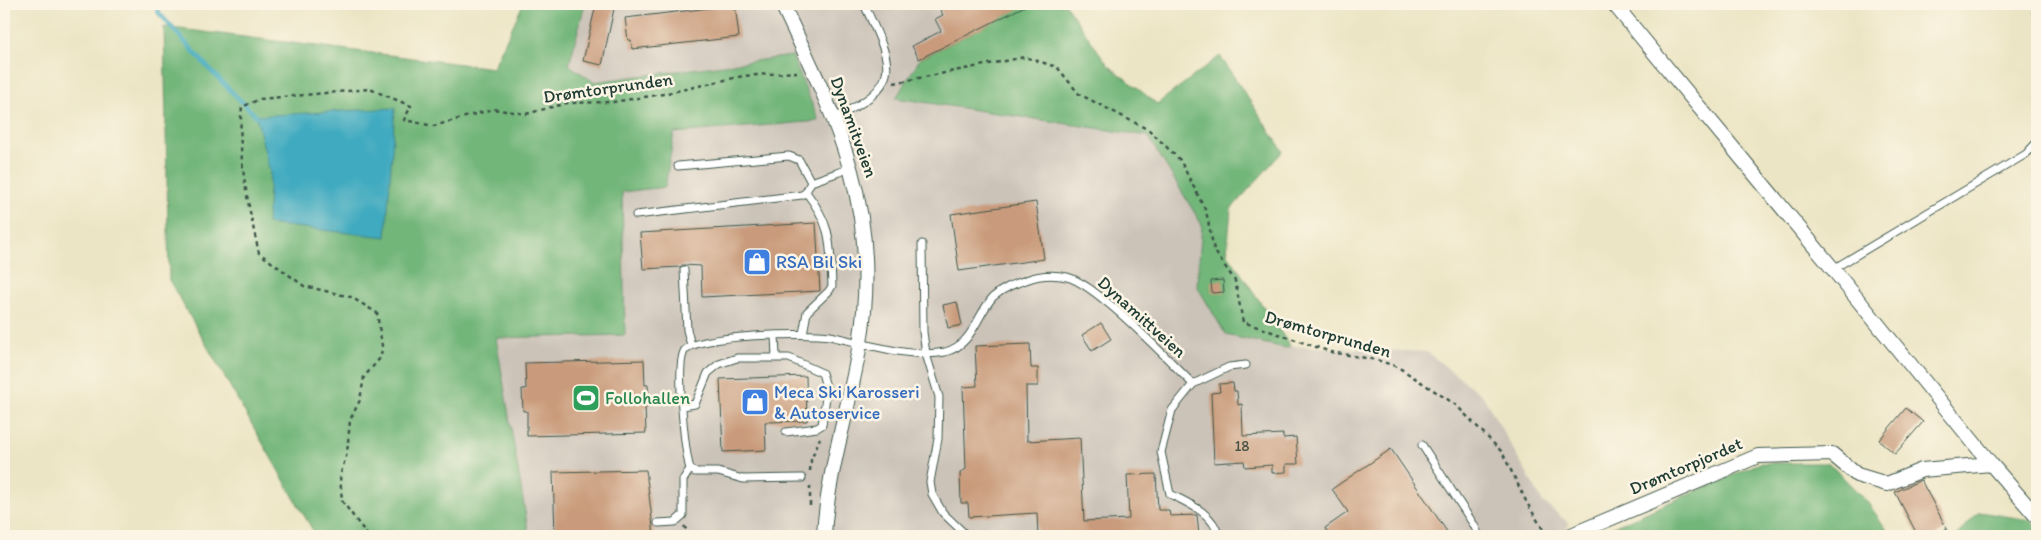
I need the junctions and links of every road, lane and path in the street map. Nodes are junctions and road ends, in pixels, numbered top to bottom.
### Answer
1 (782, 4) edge
2 (864, 4) edge
3 (1614, 4) edge
4 (2031, 4) edge
5 (2037, 35) edge
6 (814, 70) junction
7 (883, 84) junction
8 (834, 118) junction
9 (2037, 142) edge
10 (678, 166) dead end
11 (851, 168) junction
12 (811, 182) junction
13 (806, 192) junction
14 (636, 216) dead end
15 (922, 244) dead end
16 (1834, 269) junction
17 (684, 270) dead end
18 (803, 334) junction
19 (775, 336) junction
20 (691, 345) junction
21 (860, 345) junction
22 (926, 354) junction
23 (776, 356) junction
24 (1246, 365) dead end
25 (1193, 384) junction
26 (683, 406) junction
27 (822, 424) junction
28 (786, 432) dead end
29 (1422, 445) dead end
30 (1991, 464) junction
31 (690, 469) junction
32 (802, 478) dead end
33 (810, 506) dead end
34 (2037, 517) edge
35 (658, 523) dead end
36 (368, 536) edge
37 (824, 536) edge
38 (967, 536) edge
39 (1218, 536) edge
40 (1478, 536) edge
41 (1547, 536) edge
42 (1570, 536) edge

1 - 6 street, Dynamitveien
2 - 7 lane
3 - 16 street
4 - 5 path
6 - 8 street, Dynamitveien
6 - 36 path, Drømtorprunden
7 - 8 lane
7 - 41 path, Drømtorprunden
8 - 11 street, Dynamitveien
9 - 16 lane
10 - 12 lane
11 - 12 lane
11 - 21 street, Dynamitveien
12 - 13 lane
13 - 14 lane
13 - 18 lane
15 - 22 lane
16 - 30 street
17 - 20 lane
18 - 19 lane, Dynamittveien
18 - 21 lane, Dynamittveien
19 - 20 lane, Dynamittveien
19 - 23 lane
20 - 26 lane
21 - 22 lane, Dynamittveien
21 - 37 street, Dynamitveien
22 - 25 lane, Dynamittveien
22 - 38 lane
23 - 26 lane
23 - 27 lane
24 - 25 lane
25 - 39 lane
26 - 31 lane
27 - 28 lane
27 - 33 path
29 - 40 lane
30 - 34 street
30 - 42 street, Drømtorpjordet
31 - 32 lane
31 - 35 lane

